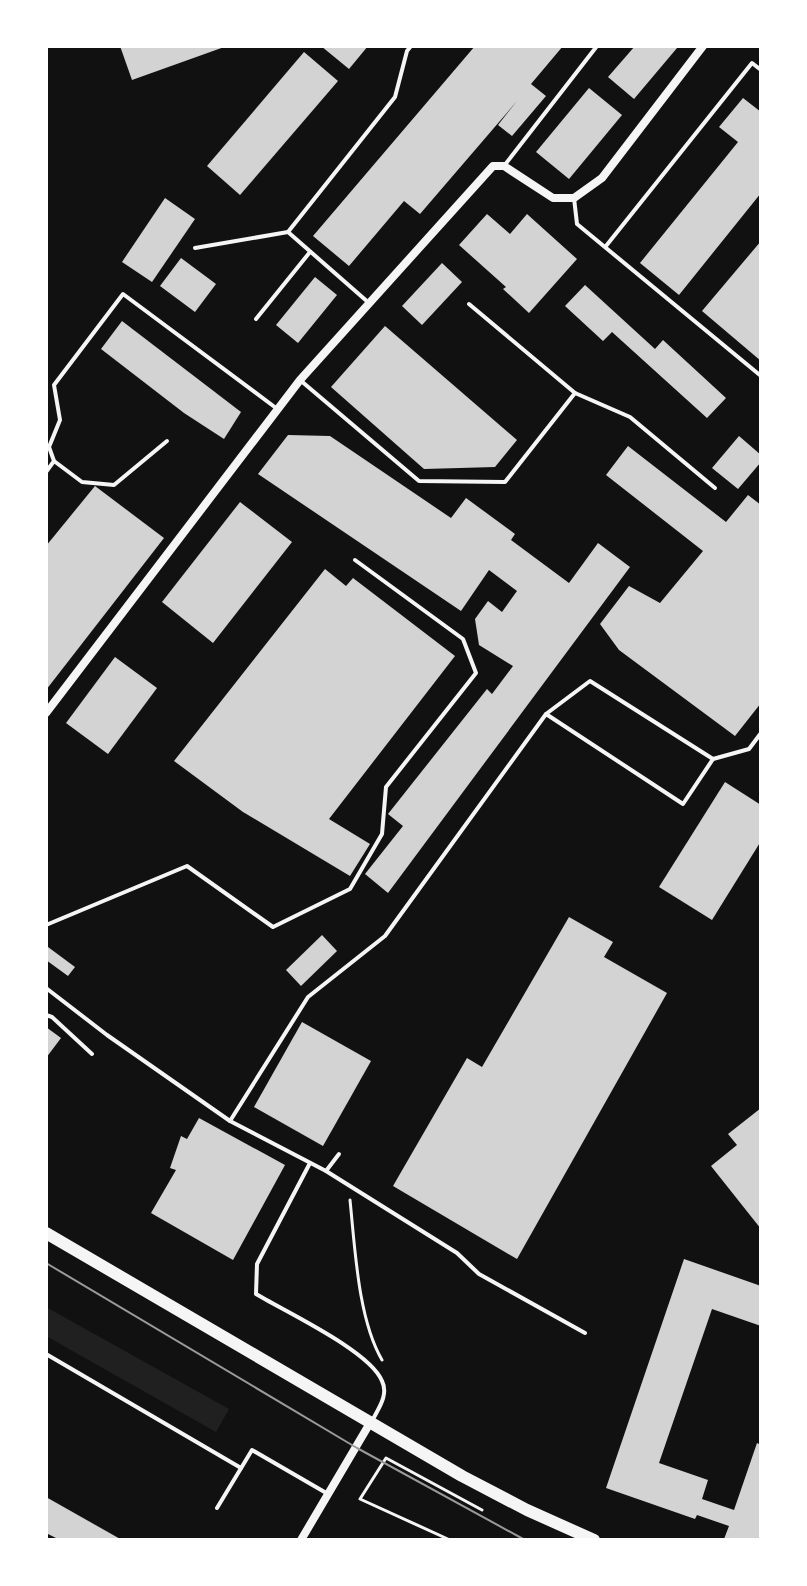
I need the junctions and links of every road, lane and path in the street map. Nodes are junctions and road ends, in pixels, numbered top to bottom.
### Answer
1 (411, 46) edge
2 (597, 46) edge
3 (703, 46) edge
4 (761, 70) edge
5 (504, 166) junction
6 (574, 198) junction
7 (288, 232) junction
8 (606, 246) junction
9 (195, 248) dead end
10 (310, 252) junction
11 (369, 303) junction
12 (469, 304) dead end
13 (256, 319) dead end
14 (761, 376) edge
15 (300, 380) junction
16 (575, 393) junction
17 (277, 408) junction
18 (167, 441) dead end
19 (54, 461) junction
20 (46, 472) edge
21 (715, 488) dead end
22 (355, 560) dead end
23 (46, 713) edge
24 (546, 714) junction
25 (761, 733) edge
26 (713, 759) junction
27 (46, 925) edge
28 (46, 988) edge
29 (46, 1015) edge
30 (92, 1054) dead end
31 (230, 1121) junction
32 (339, 1154) dead end
33 (310, 1163) junction
34 (326, 1171) junction
35 (348, 1185) junction
36 (46, 1233) edge
37 (585, 1333) dead end
38 (46, 1354) edge
39 (385, 1365) dead end
40 (370, 1423) junction
41 (241, 1468) junction
42 (330, 1495) junction
43 (217, 1508) dead end
44 (482, 1510) dead end
45 (301, 1540) edge
46 (450, 1540) edge
47 (594, 1540) edge

1 - 7 lane
2 - 5 lane
3 - 6 street
4 - 8 lane
5 - 6 street
5 - 11 street
6 - 8 lane
7 - 9 lane
7 - 10 lane
8 - 14 lane
10 - 11 lane
10 - 13 lane
11 - 15 street
12 - 16 lane
15 - 16 lane
15 - 17 street
16 - 21 lane
17 - 19 lane
17 - 23 street
18 - 19 lane
19 - 20 lane
22 - 27 lane
24 - 26 lane
24 - 26 lane
24 - 31 lane
25 - 26 lane
28 - 31 lane
29 - 30 lane
31 - 33 lane
32 - 34 lane
33 - 34 lane
33 - 40 lane
34 - 35 lane
35 - 37 lane
35 - 39 path
36 - 40 main road
38 - 41 lane
40 - 42 street
40 - 47 main road
41 - 42 lane
41 - 43 lane
42 - 45 street
44 - 46 path

